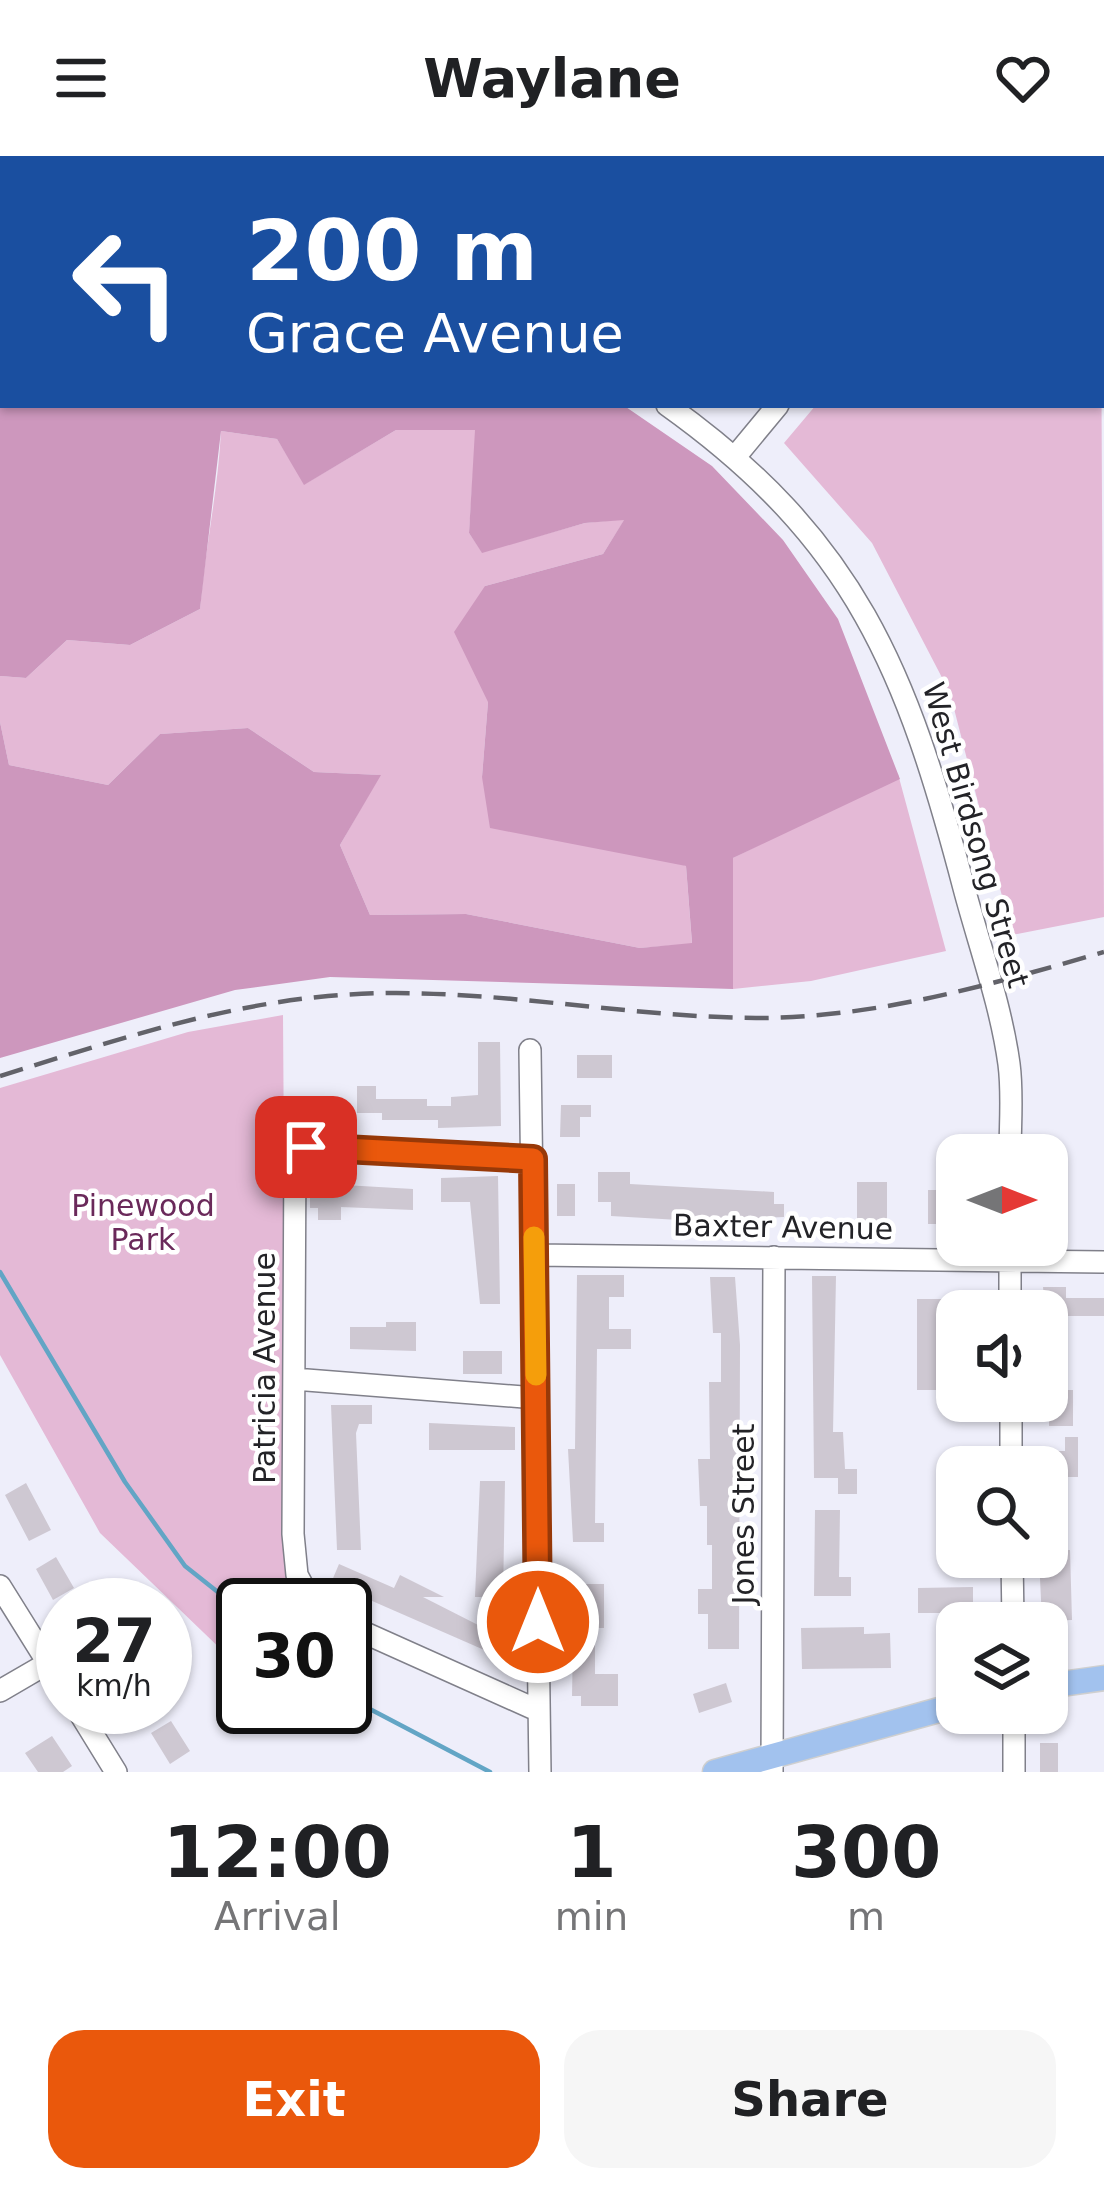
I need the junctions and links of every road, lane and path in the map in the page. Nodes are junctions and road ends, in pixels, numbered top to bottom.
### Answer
1 (672, 408) edge
2 (776, 408) edge
3 (735, 457) junction
4 (530, 1050) dead end
5 (1009, 1134) edge
6 (533, 1159) junction
7 (936, 1254) edge
8 (534, 1255) junction
9 (774, 1256) junction
10 (1068, 1259) edge
11 (1104, 1262) edge
12 (294, 1379) junction
13 (536, 1398) junction
14 (304, 1578) edge
15 (0, 1586) edge
16 (372, 1636) edge
17 (36, 1644) edge
18 (36, 1670) edge
19 (1104, 1678) edge
20 (1068, 1683) edge
21 (0, 1691) edge
22 (539, 1711) junction
23 (936, 1712) edge
24 (93, 1734) edge
25 (1014, 1734) edge
26 (772, 1763) edge
27 (116, 1772) edge
28 (540, 1772) edge
29 (715, 1772) edge
30 (1014, 1772) edge

1 - 3 street, West Birdsong Street
2 - 3 street
3 - 5 street, West Birdsong Street
4 - 6 street
6 - 8 street
6 - 12 street, Patricia Avenue
7 - 9 street, Baxter Avenue
8 - 9 street, Baxter Avenue
8 - 13 street
9 - 26 street, Jones Street
10 - 11 street, Baxter Avenue
12 - 13 street
12 - 14 street, Patricia Avenue
13 - 22 street
15 - 17 street
16 - 22 street
18 - 21 street
19 - 20 main road
22 - 28 street
23 - 26 main road
24 - 27 street
25 - 30 street
26 - 29 main road

